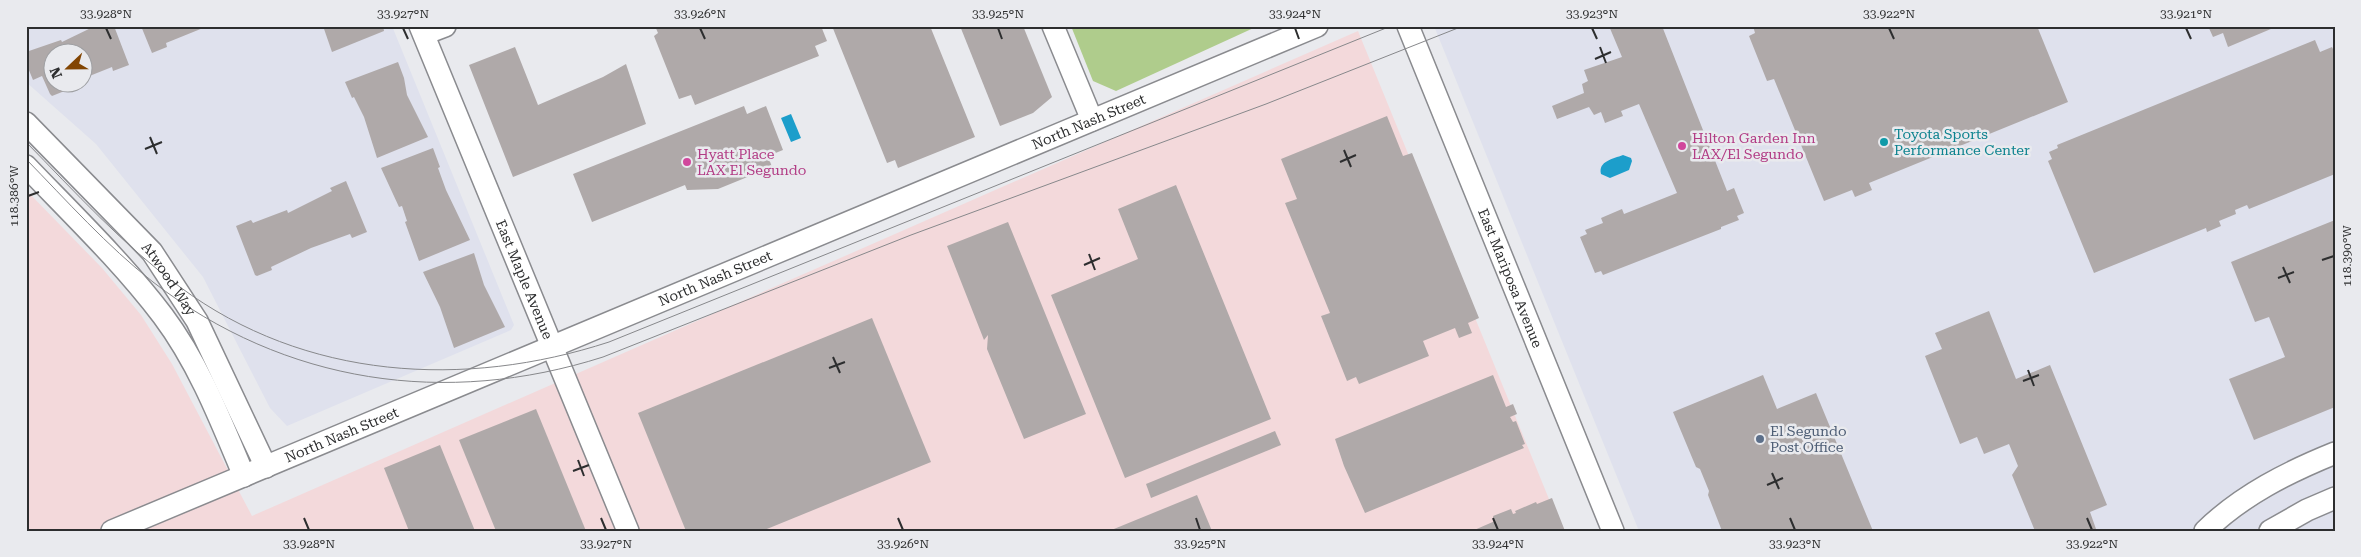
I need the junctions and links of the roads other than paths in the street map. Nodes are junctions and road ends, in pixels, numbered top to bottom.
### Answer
1 (445, 26) edge
2 (1053, 26) edge
3 (1317, 26) edge
4 (1408, 26) edge
5 (422, 30) edge
6 (1092, 120) junction
7 (26, 123) edge
8 (26, 166) edge
9 (553, 347) junction
10 (2335, 453) edge
11 (266, 466) junction
12 (244, 476) junction
13 (2335, 498) edge
14 (112, 531) edge
15 (628, 531) edge
16 (1613, 531) edge
17 (2205, 531) edge
18 (2270, 531) edge

1 - 5 street
2 - 6 street
3 - 6 street, North Nash Street
4 - 16 street, East Mariposa Avenue
5 - 9 street, East Maple Avenue
6 - 9 street, North Nash Street
7 - 11 street, Atwood Way
8 - 12 street, Atwood Way
9 - 11 street, North Nash Street
9 - 15 street, East Maple Avenue
10 - 17 street
11 - 12 street, North Nash Street
12 - 14 street, North Nash Street
13 - 18 street

